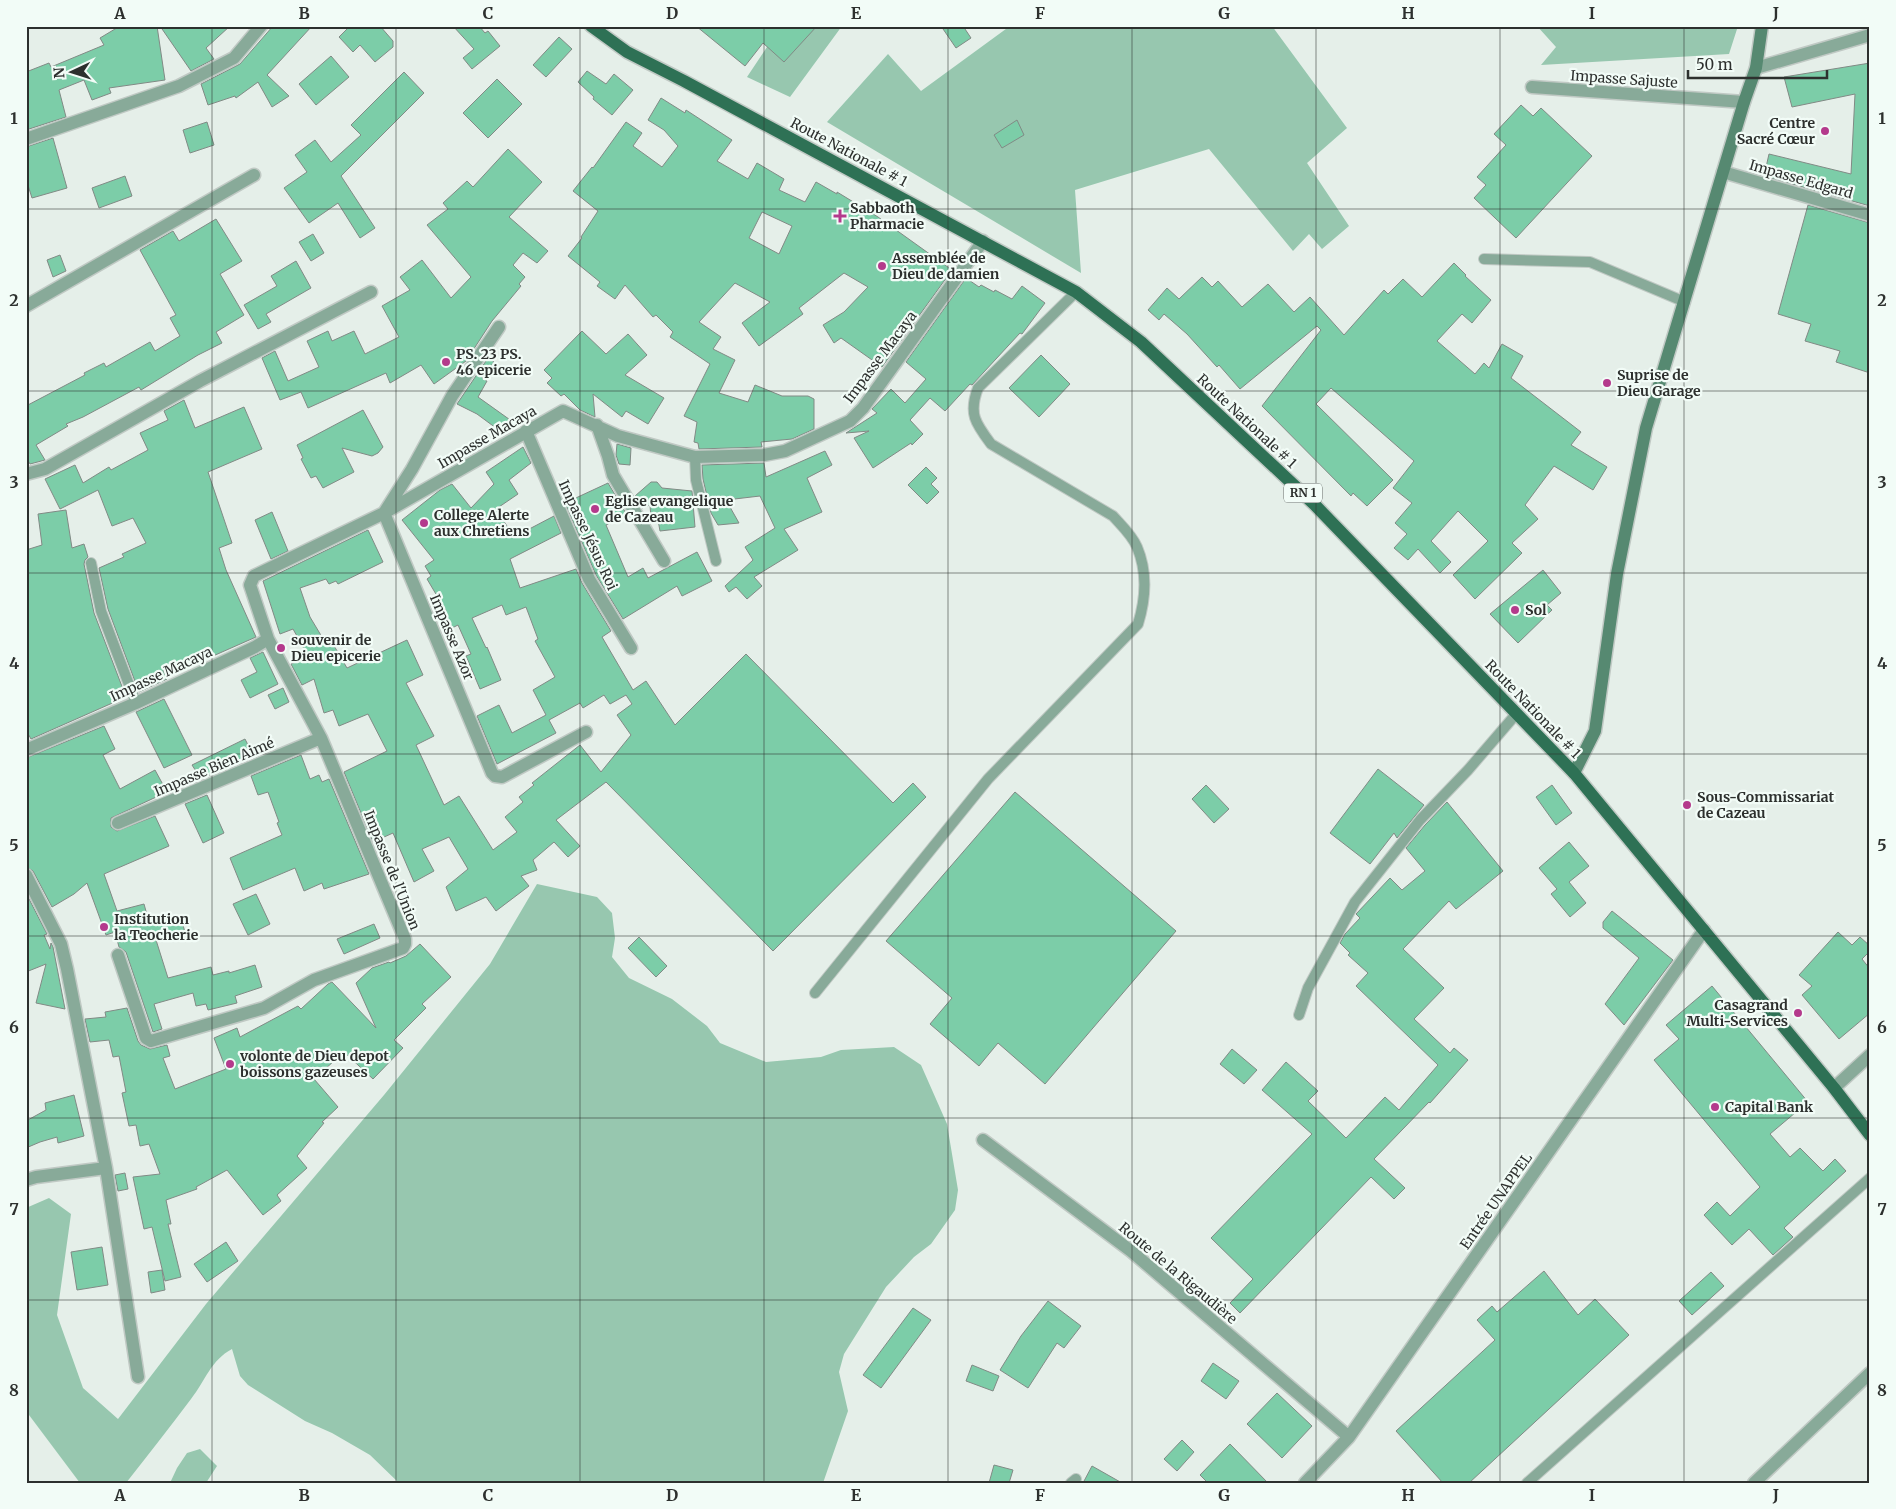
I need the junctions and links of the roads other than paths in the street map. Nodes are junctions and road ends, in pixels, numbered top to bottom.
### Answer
1 (262, 26) edge
2 (591, 26) edge
3 (1762, 26) edge
4 (1870, 35) edge
5 (1756, 68) junction
6 (1532, 87) dead end
7 (1744, 102) junction
8 (26, 139) edge
9 (1723, 172) junction
10 (254, 175) dead end
11 (1870, 215) edge
12 (984, 241) junction
13 (1484, 259) dead end
14 (371, 292) dead end
15 (1076, 292) junction
16 (1685, 302) junction
17 (26, 306) edge
18 (499, 327) dead end
19 (596, 425) junction
20 (526, 431) junction
21 (695, 457) junction
22 (26, 474) edge
23 (384, 513) junction
24 (664, 561) dead end
25 (716, 561) dead end
26 (91, 563) dead end
27 (268, 638) junction
28 (631, 648) dead end
29 (136, 703) junction
30 (1517, 713) junction
31 (586, 732) dead end
32 (321, 738) junction
33 (26, 750) edge
34 (1574, 773) junction
35 (118, 823) dead end
36 (26, 875) edge
37 (1704, 930) junction
38 (118, 955) dead end
39 (815, 993) dead end
40 (1299, 1016) dead end
41 (1870, 1055) edge
42 (1834, 1088) junction
43 (1870, 1135) edge
44 (983, 1140) dead end
45 (106, 1168) junction
46 (1870, 1178) edge
47 (26, 1180) edge
48 (1870, 1372) edge
49 (138, 1377) dead end
50 (1349, 1437) junction
51 (1305, 1483) edge
52 (1527, 1483) edge
53 (1754, 1483) edge

1 - 8 street
2 - 12 main road, Route Nationale # 1 / RN 1
3 - 5 main road
4 - 5 street
5 - 7 main road
6 - 7 street, Impasse Sajuste
7 - 9 main road
9 - 11 street, Impasse Edgard
9 - 16 main road
10 - 17 street
12 - 15 main road, Route Nationale # 1 / RN 1
12 - 21 street, Impasse Macaya
13 - 16 lane
14 - 22 street
15 - 30 main road, Route Nationale # 1 / RN 1
15 - 39 lane
16 - 34 main road
18 - 23 street
19 - 20 street, Impasse Macaya
19 - 21 street, Impasse Macaya
19 - 24 street
20 - 23 street, Impasse Macaya
20 - 28 street, Impasse Jésus Roi
21 - 25 lane
23 - 27 street, Impasse Macaya
23 - 31 street, Impasse Azor
26 - 29 lane
27 - 29 street, Impasse Macaya
27 - 32 street, Impasse de l'Union
29 - 33 street, Impasse Macaya
30 - 34 main road, Route Nationale # 1 / RN 1
30 - 40 lane
32 - 35 street, Impasse Bien Aimé
32 - 38 street, Impasse de l'Union
34 - 37 main road, Route Nationale # 1 / RN 1
36 - 45 street
37 - 42 main road, Route Nationale # 1 / RN 1
37 - 50 street, Entrée UNAPPEL
41 - 42 street
42 - 43 main road, Route Nationale # 1 / RN 1
44 - 50 street, Route de la Rigaudière
45 - 47 street
45 - 49 street
46 - 52 lane
48 - 53 street
50 - 51 street, Entrée UNAPPEL

